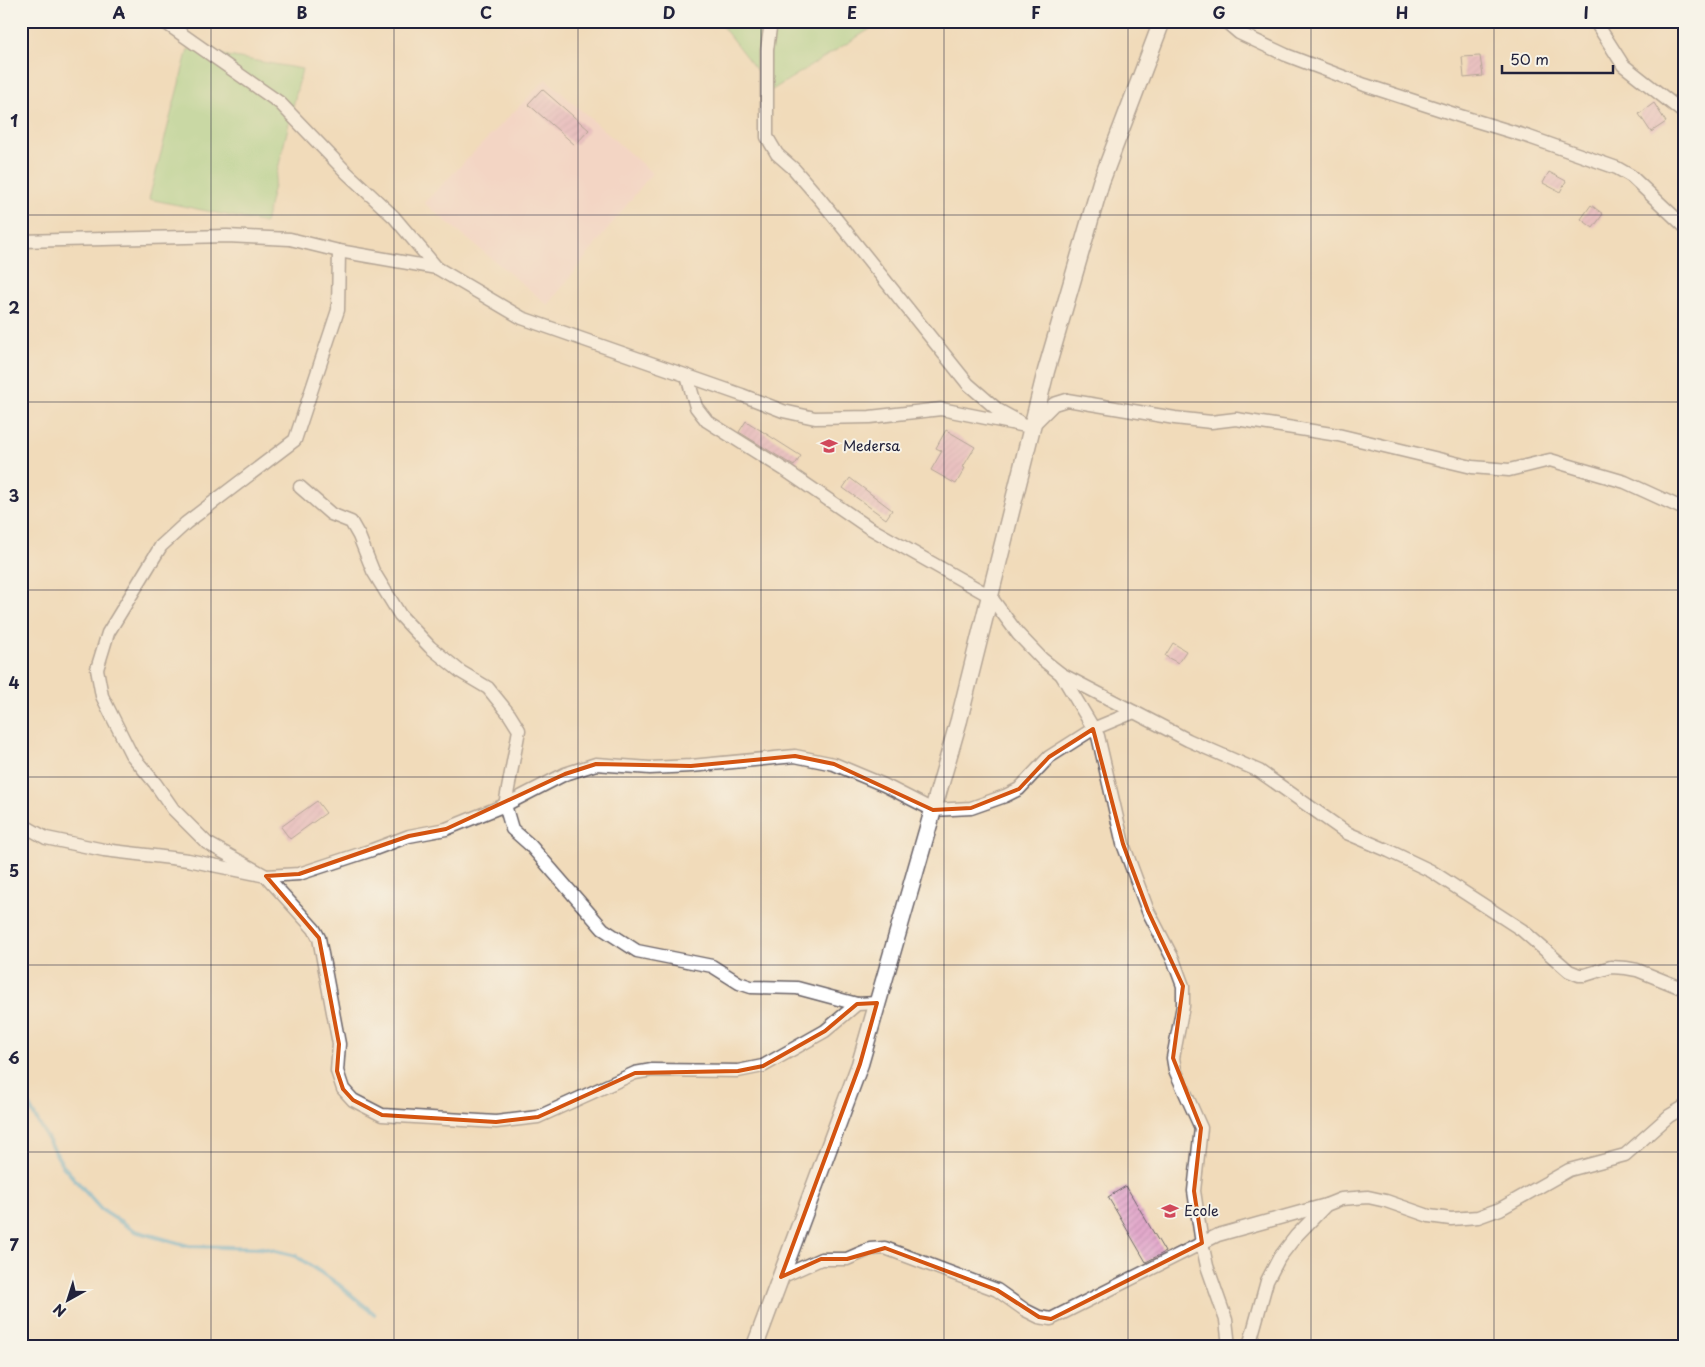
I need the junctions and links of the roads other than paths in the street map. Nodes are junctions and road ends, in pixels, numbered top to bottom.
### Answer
1 (163, 21) edge
2 (771, 21) edge
3 (1162, 21) edge
4 (1225, 21) edge
5 (1595, 21) edge
6 (1684, 114) edge
7 (1684, 226) edge
8 (21, 241) edge
9 (340, 251) junction
10 (437, 268) junction
11 (687, 376) junction
12 (1032, 427) junction
13 (300, 487) dead end
14 (1684, 509) edge
15 (990, 596) junction
16 (1062, 674) junction
17 (1134, 712) junction
18 (1093, 729) junction
19 (504, 805) junction
20 (933, 810) junction
21 (21, 824) edge
22 (266, 876) junction
23 (1684, 989) edge
24 (877, 1003) junction
25 (857, 1004) junction
26 (1684, 1107) edge
27 (1326, 1205) junction
28 (1202, 1243) junction
29 (781, 1277) junction
30 (755, 1346) edge
31 (1229, 1346) edge
32 (1250, 1346) edge

1 - 10 street
2 - 12 street
3 - 12 street
4 - 7 street
5 - 6 street
8 - 9 street
9 - 10 street
9 - 22 street
10 - 11 street
11 - 12 street
11 - 15 street
12 - 14 street
12 - 15 street
13 - 19 street
15 - 16 street
15 - 20 street
16 - 17 street
16 - 18 street
17 - 18 street
17 - 23 street
18 - 20 street
18 - 28 street
19 - 20 street
19 - 22 street
19 - 25 street
20 - 24 street
21 - 22 street
22 - 25 street
24 - 25 street
24 - 29 street
26 - 27 street
27 - 28 street
27 - 32 street
28 - 29 street
28 - 31 street
29 - 30 street

